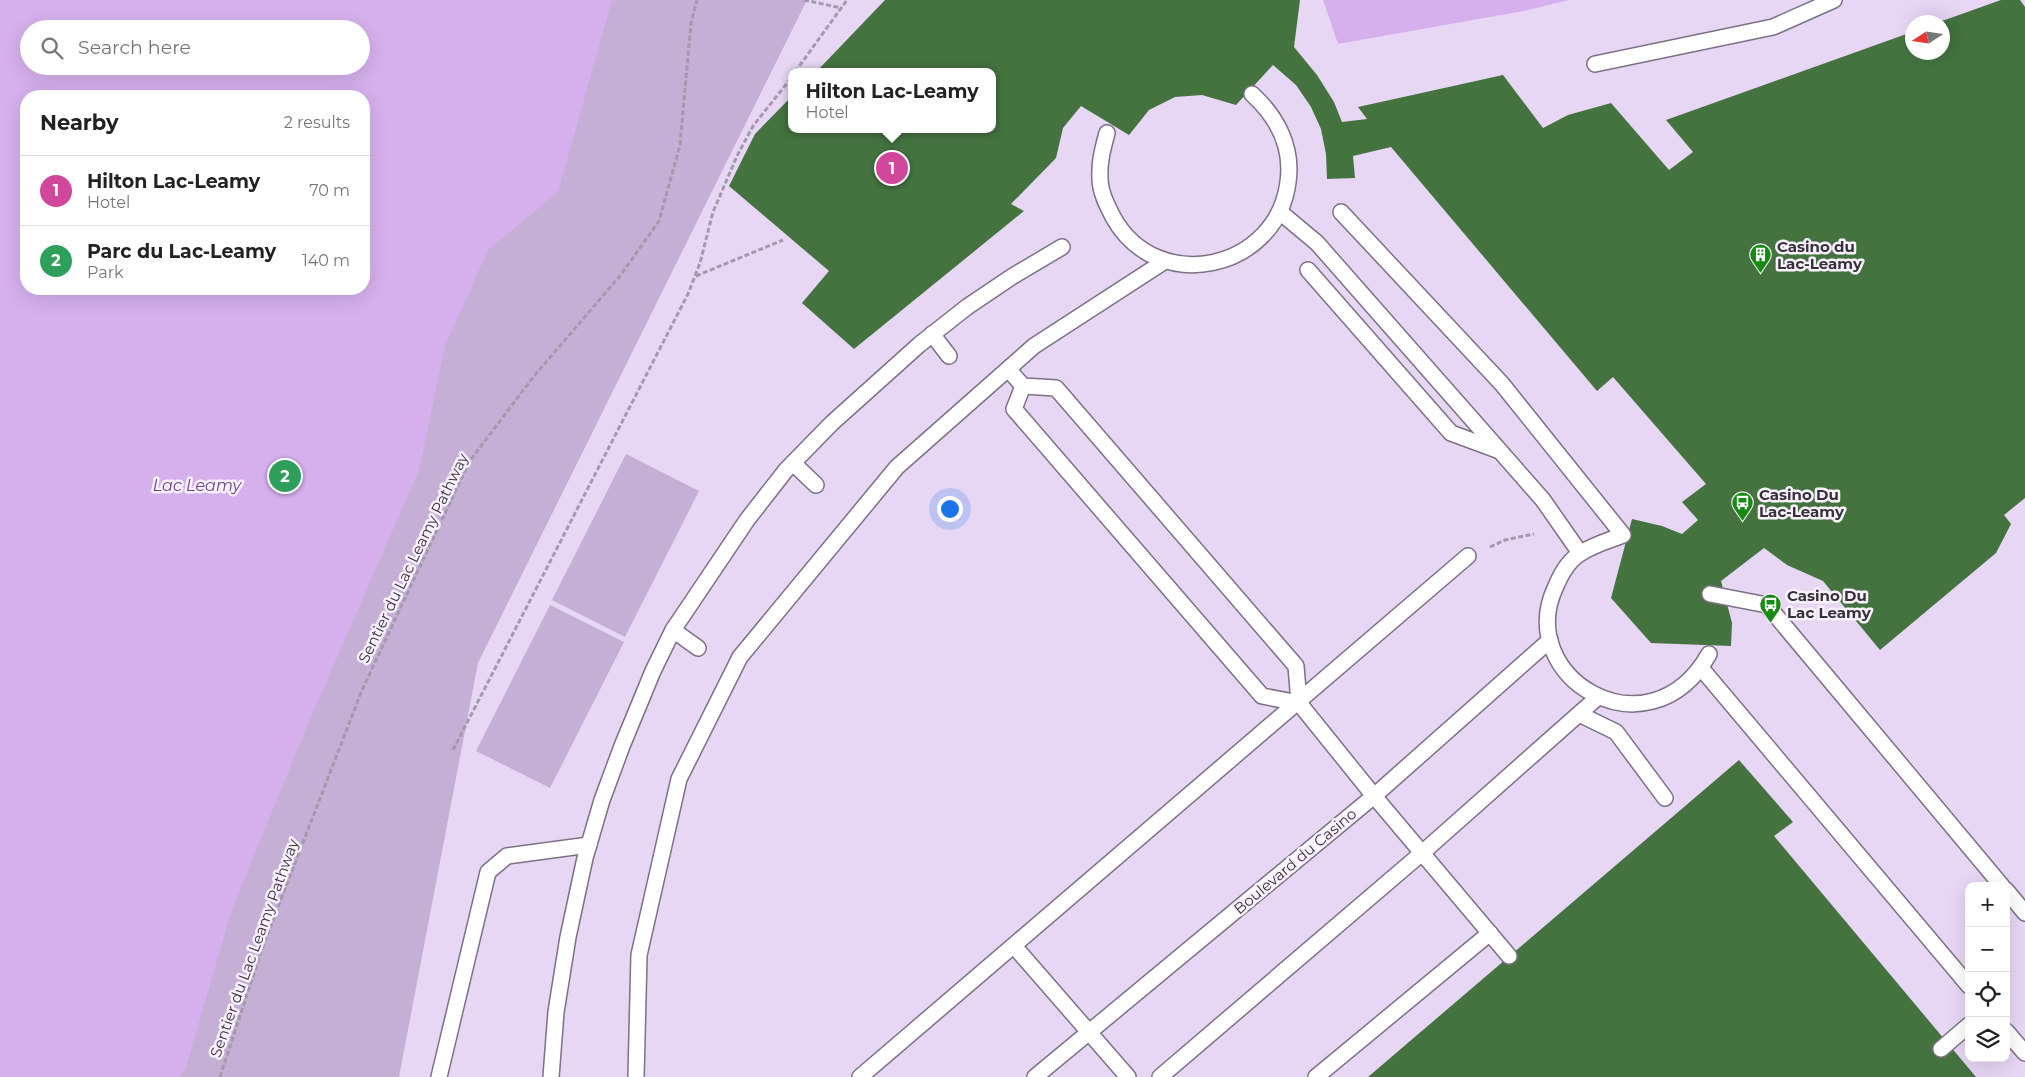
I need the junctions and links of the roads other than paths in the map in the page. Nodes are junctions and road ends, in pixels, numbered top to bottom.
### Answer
1 (1834, 0) edge
2 (1594, 64) dead end
3 (1252, 94) dead end
4 (1107, 133) dead end
5 (1280, 212) junction
6 (1341, 212) dead end
7 (1062, 247) dead end
8 (1165, 261) junction
9 (1308, 270) dead end
10 (932, 334) junction
11 (949, 356) dead end
12 (1008, 369) junction
13 (1023, 386) junction
14 (1500, 451) junction
15 (794, 463) junction
16 (816, 485) dead end
17 (1580, 553) junction
18 (1468, 556) dead end
19 (1710, 594) dead end
20 (673, 630) junction
21 (1550, 640) junction
22 (698, 648) dead end
23 (1708, 654) dead end
24 (1701, 668) junction
25 (1598, 698) junction
26 (1299, 703) junction
27 (1579, 714) junction
28 (1374, 796) junction
29 (1665, 798) dead end
30 (589, 844) junction
31 (1422, 853) junction
32 (1999, 882) edge
33 (2010, 895) edge
34 (2025, 913) edge
35 (1490, 933) junction
36 (1014, 946) junction
37 (1509, 956) dead end
38 (1965, 981) edge
39 (1965, 1029) edge
40 (1088, 1032) junction
41 (2010, 1036) edge
42 (1941, 1049) dead end
43 (2025, 1053) edge
44 (439, 1077) edge
45 (551, 1077) edge
46 (636, 1077) edge
47 (860, 1077) edge
48 (1035, 1077) edge
49 (1128, 1077) edge
50 (1160, 1077) edge
51 (1316, 1077) edge

1 - 2 lane
3 - 5 lane
4 - 8 lane
5 - 8 lane
5 - 14 lane
6 - 17 lane
7 - 10 lane
8 - 12 lane
9 - 14 lane
10 - 11 lane
10 - 15 lane
12 - 13 lane
12 - 46 lane
13 - 26 lane
13 - 26 lane
14 - 17 lane
15 - 16 lane
15 - 20 lane
17 - 21 lane
18 - 26 lane
19 - 32 lane
20 - 22 lane
20 - 30 lane
21 - 25 lane
21 - 28 lane, Boulevard du Casino
23 - 24 lane
24 - 25 lane
24 - 38 lane
25 - 27 lane
26 - 28 lane
26 - 36 lane
27 - 29 lane
27 - 31 lane
28 - 31 lane
28 - 40 lane, Boulevard du Casino
30 - 44 lane
30 - 45 lane
31 - 35 lane
31 - 50 lane
33 - 34 lane
35 - 37 lane
35 - 51 lane
36 - 40 lane
36 - 47 lane
39 - 42 lane
40 - 48 lane, Boulevard du Casino
40 - 49 lane
41 - 43 lane

